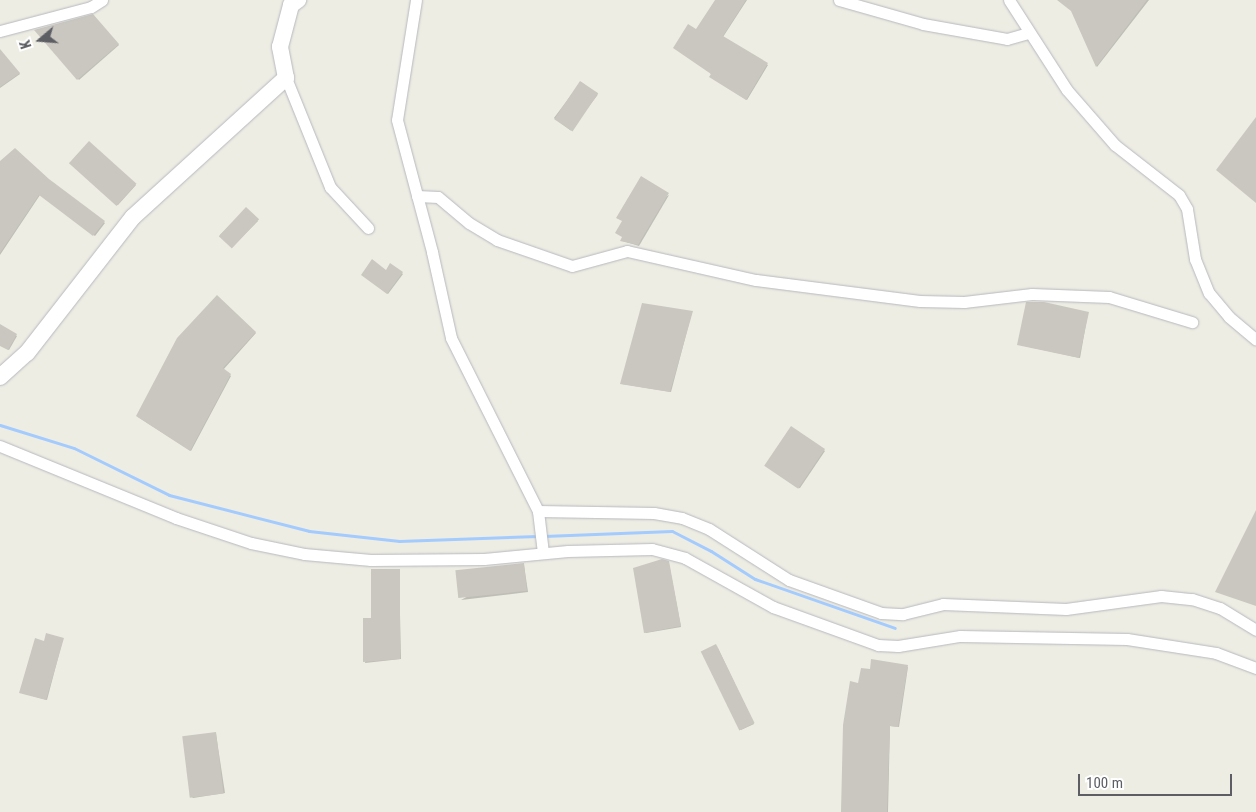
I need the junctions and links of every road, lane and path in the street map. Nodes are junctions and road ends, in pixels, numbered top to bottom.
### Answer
1 (102, 0) edge
2 (416, 0) edge
3 (839, 0) edge
4 (1009, 0) edge
5 (294, 2) edge
6 (0, 31) edge
7 (1028, 33) junction
8 (286, 78) junction
9 (417, 196) junction
10 (368, 228) dead end
11 (1192, 322) dead end
12 (1256, 340) edge
13 (0, 377) edge
14 (0, 446) edge
15 (539, 516) junction
16 (543, 549) junction
17 (1256, 630) edge
18 (1256, 668) edge

1 - 6 street
2 - 9 street
3 - 7 street
4 - 7 street
5 - 8 street
7 - 12 street
8 - 10 street
8 - 13 street
9 - 11 street
9 - 15 street
14 - 16 street
15 - 16 street
15 - 17 street
16 - 18 street

